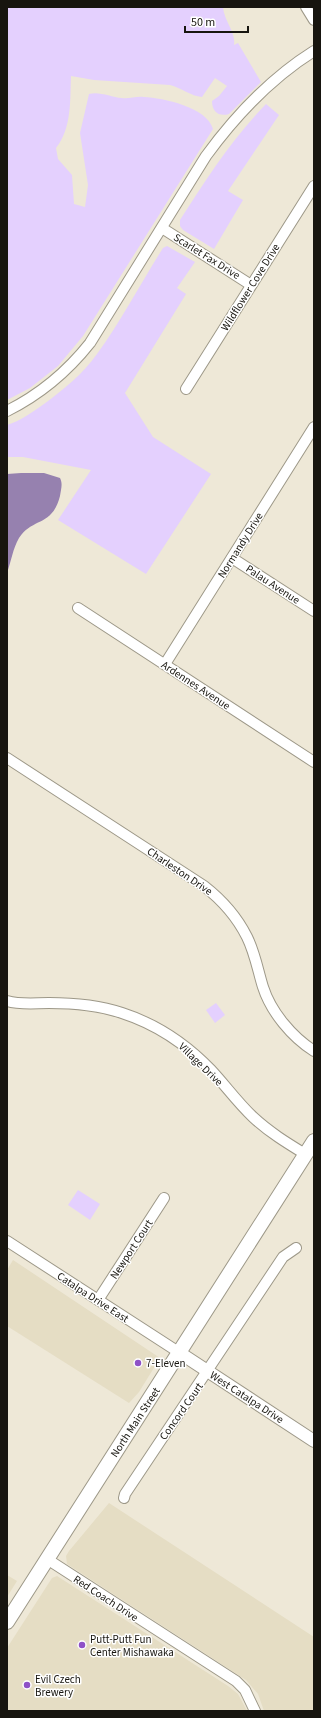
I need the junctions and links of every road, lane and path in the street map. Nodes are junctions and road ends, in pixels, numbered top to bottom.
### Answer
1 (306, 7) edge
2 (314, 20) edge
3 (314, 51) edge
4 (314, 186) edge
5 (162, 228) junction
6 (251, 285) junction
7 (186, 389) dead end
8 (7, 411) edge
9 (314, 426) edge
10 (310, 440) edge
11 (232, 558) junction
12 (78, 608) dead end
13 (314, 611) edge
14 (165, 664) junction
15 (7, 758) edge
16 (314, 762) edge
17 (7, 1001) edge
18 (314, 1052) edge
19 (314, 1141) edge
20 (306, 1154) junction
21 (164, 1198) dead end
22 (7, 1241) edge
23 (296, 1248) dead end
24 (98, 1300) junction
25 (180, 1353) junction
26 (207, 1372) junction
27 (314, 1441) edge
28 (124, 1498) dead end
29 (47, 1559) junction
30 (7, 1622) edge
31 (255, 1711) edge

1 - 2 street
3 - 5 street
4 - 6 street, Wildflower Cove Drive
5 - 6 street, Scarlet Fax Drive
5 - 8 street
6 - 7 street, Wildflower Cove Drive
9 - 10 street, Normandy Drive
10 - 11 street, Normandy Drive
11 - 13 street, Palau Avenue
11 - 14 street, Normandy Drive
12 - 14 street, Ardennes Avenue
14 - 16 street, Ardennes Avenue
15 - 18 street, Charleston Drive
17 - 20 street, Village Drive
19 - 20 main road, North Main Street
20 - 25 main road, North Main Street
21 - 24 street, Newport Court
22 - 24 street, Catalpa Drive East
23 - 26 street, Concord Court
24 - 25 street, Catalpa Drive East
25 - 26 street, West Catalpa Drive
25 - 29 main road, North Main Street
26 - 27 street, West Catalpa Drive
26 - 28 street, Concord Court
29 - 30 main road, North Main Street
29 - 31 street, Red Coach Drive

